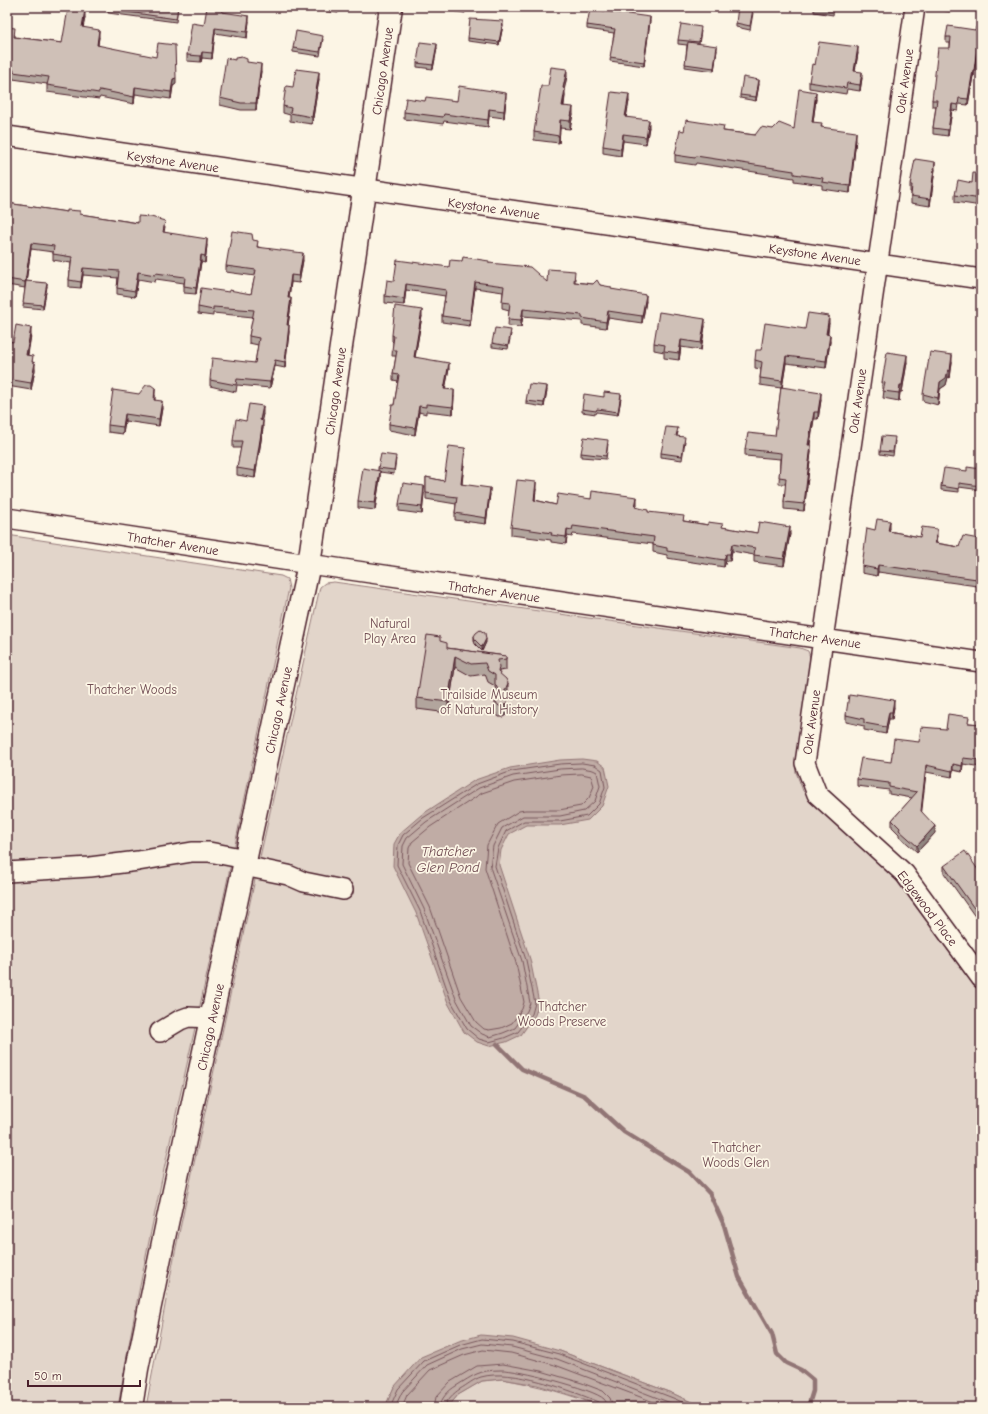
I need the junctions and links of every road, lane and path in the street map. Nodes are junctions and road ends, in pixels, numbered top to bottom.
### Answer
1 (391, 7) edge
2 (915, 7) edge
3 (7, 136) edge
4 (364, 188) junction
5 (877, 264) junction
6 (981, 279) edge
7 (7, 518) edge
8 (309, 564) junction
9 (823, 639) junction
10 (981, 662) edge
11 (817, 794) joint
12 (245, 862) junction
13 (7, 872) edge
14 (343, 890) dead end
15 (981, 978) edge
16 (211, 1018) junction
17 (160, 1032) dead end
18 (131, 1407) edge

1 - 4 main road, Chicago Avenue
2 - 5 street, Oak Avenue
3 - 4 street, Keystone Avenue
4 - 5 street, Keystone Avenue
4 - 8 main road, Chicago Avenue
5 - 6 street, Keystone Avenue
5 - 9 street, Oak Avenue
7 - 8 street, Thatcher Avenue
8 - 9 street, Thatcher Avenue
8 - 12 main road, Chicago Avenue
9 - 10 street, Thatcher Avenue
9 - 11 street, Oak Avenue
11 - 15 street, Edgewood Place
12 - 13 street
12 - 14 street
12 - 16 main road, Chicago Avenue
16 - 17 street
16 - 18 main road, Chicago Avenue

